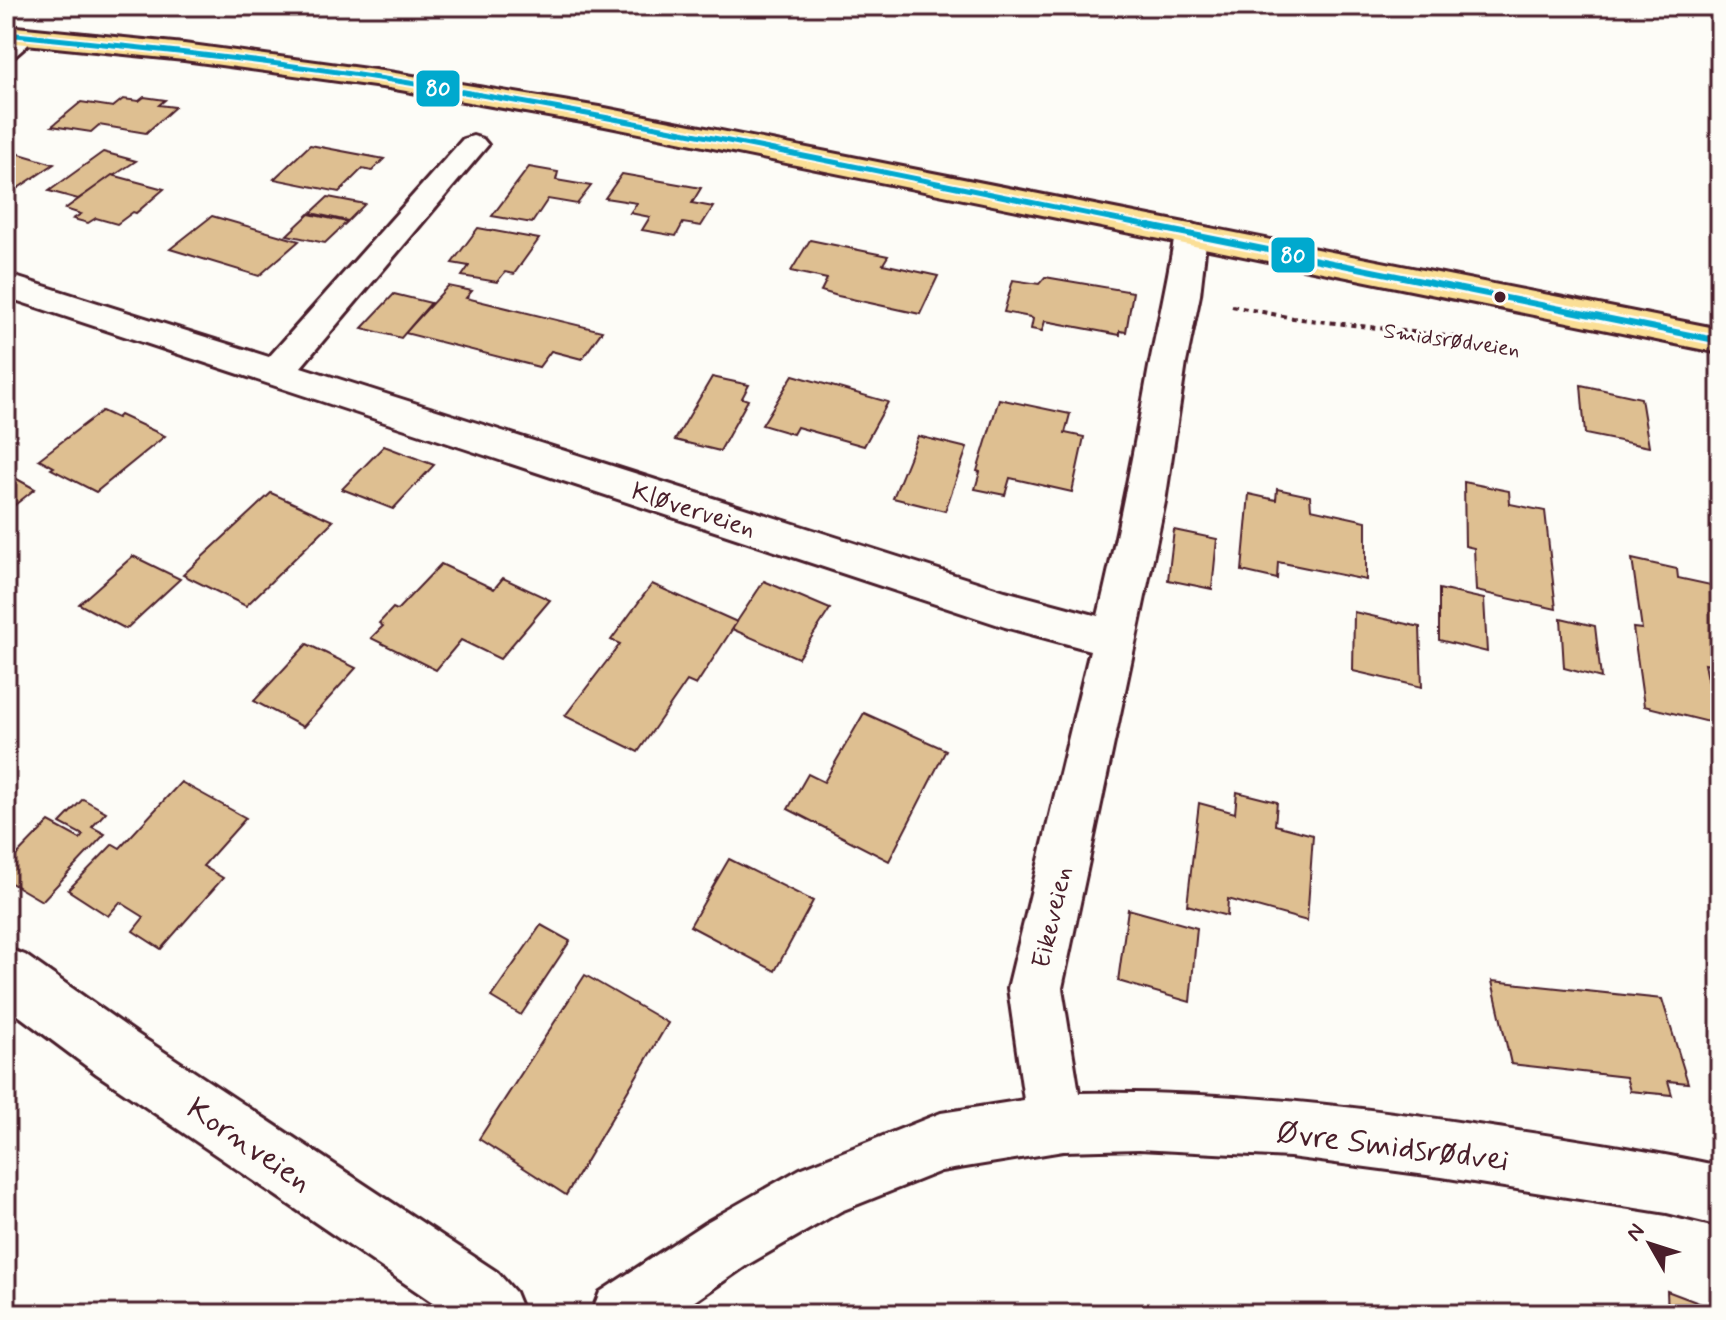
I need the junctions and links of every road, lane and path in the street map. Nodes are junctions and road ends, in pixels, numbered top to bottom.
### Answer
1 (12, 40) edge
2 (473, 145) dead end
3 (1191, 234) junction
4 (6, 285) edge
5 (1183, 295) junction
6 (1715, 338) edge
7 (1465, 339) dead end
8 (275, 374) junction
9 (1114, 638) junction
10 (6, 974) edge
11 (1063, 1122) junction
12 (1720, 1196) edge
13 (493, 1314) edge
14 (622, 1314) edge

1 - 3 main road, Smidsrødveien
2 - 8 street
3 - 5 street, Eikeveien
3 - 6 main road, Smidsrødveien
4 - 8 street, Kløverveien
5 - 7 path, Smidsrødveien
5 - 9 street, Eikeveien
8 - 9 street, Kløverveien
9 - 11 street, Eikeveien
10 - 13 street, Kornveien
11 - 12 street, Øvre Smidsrødvei
11 - 14 street

